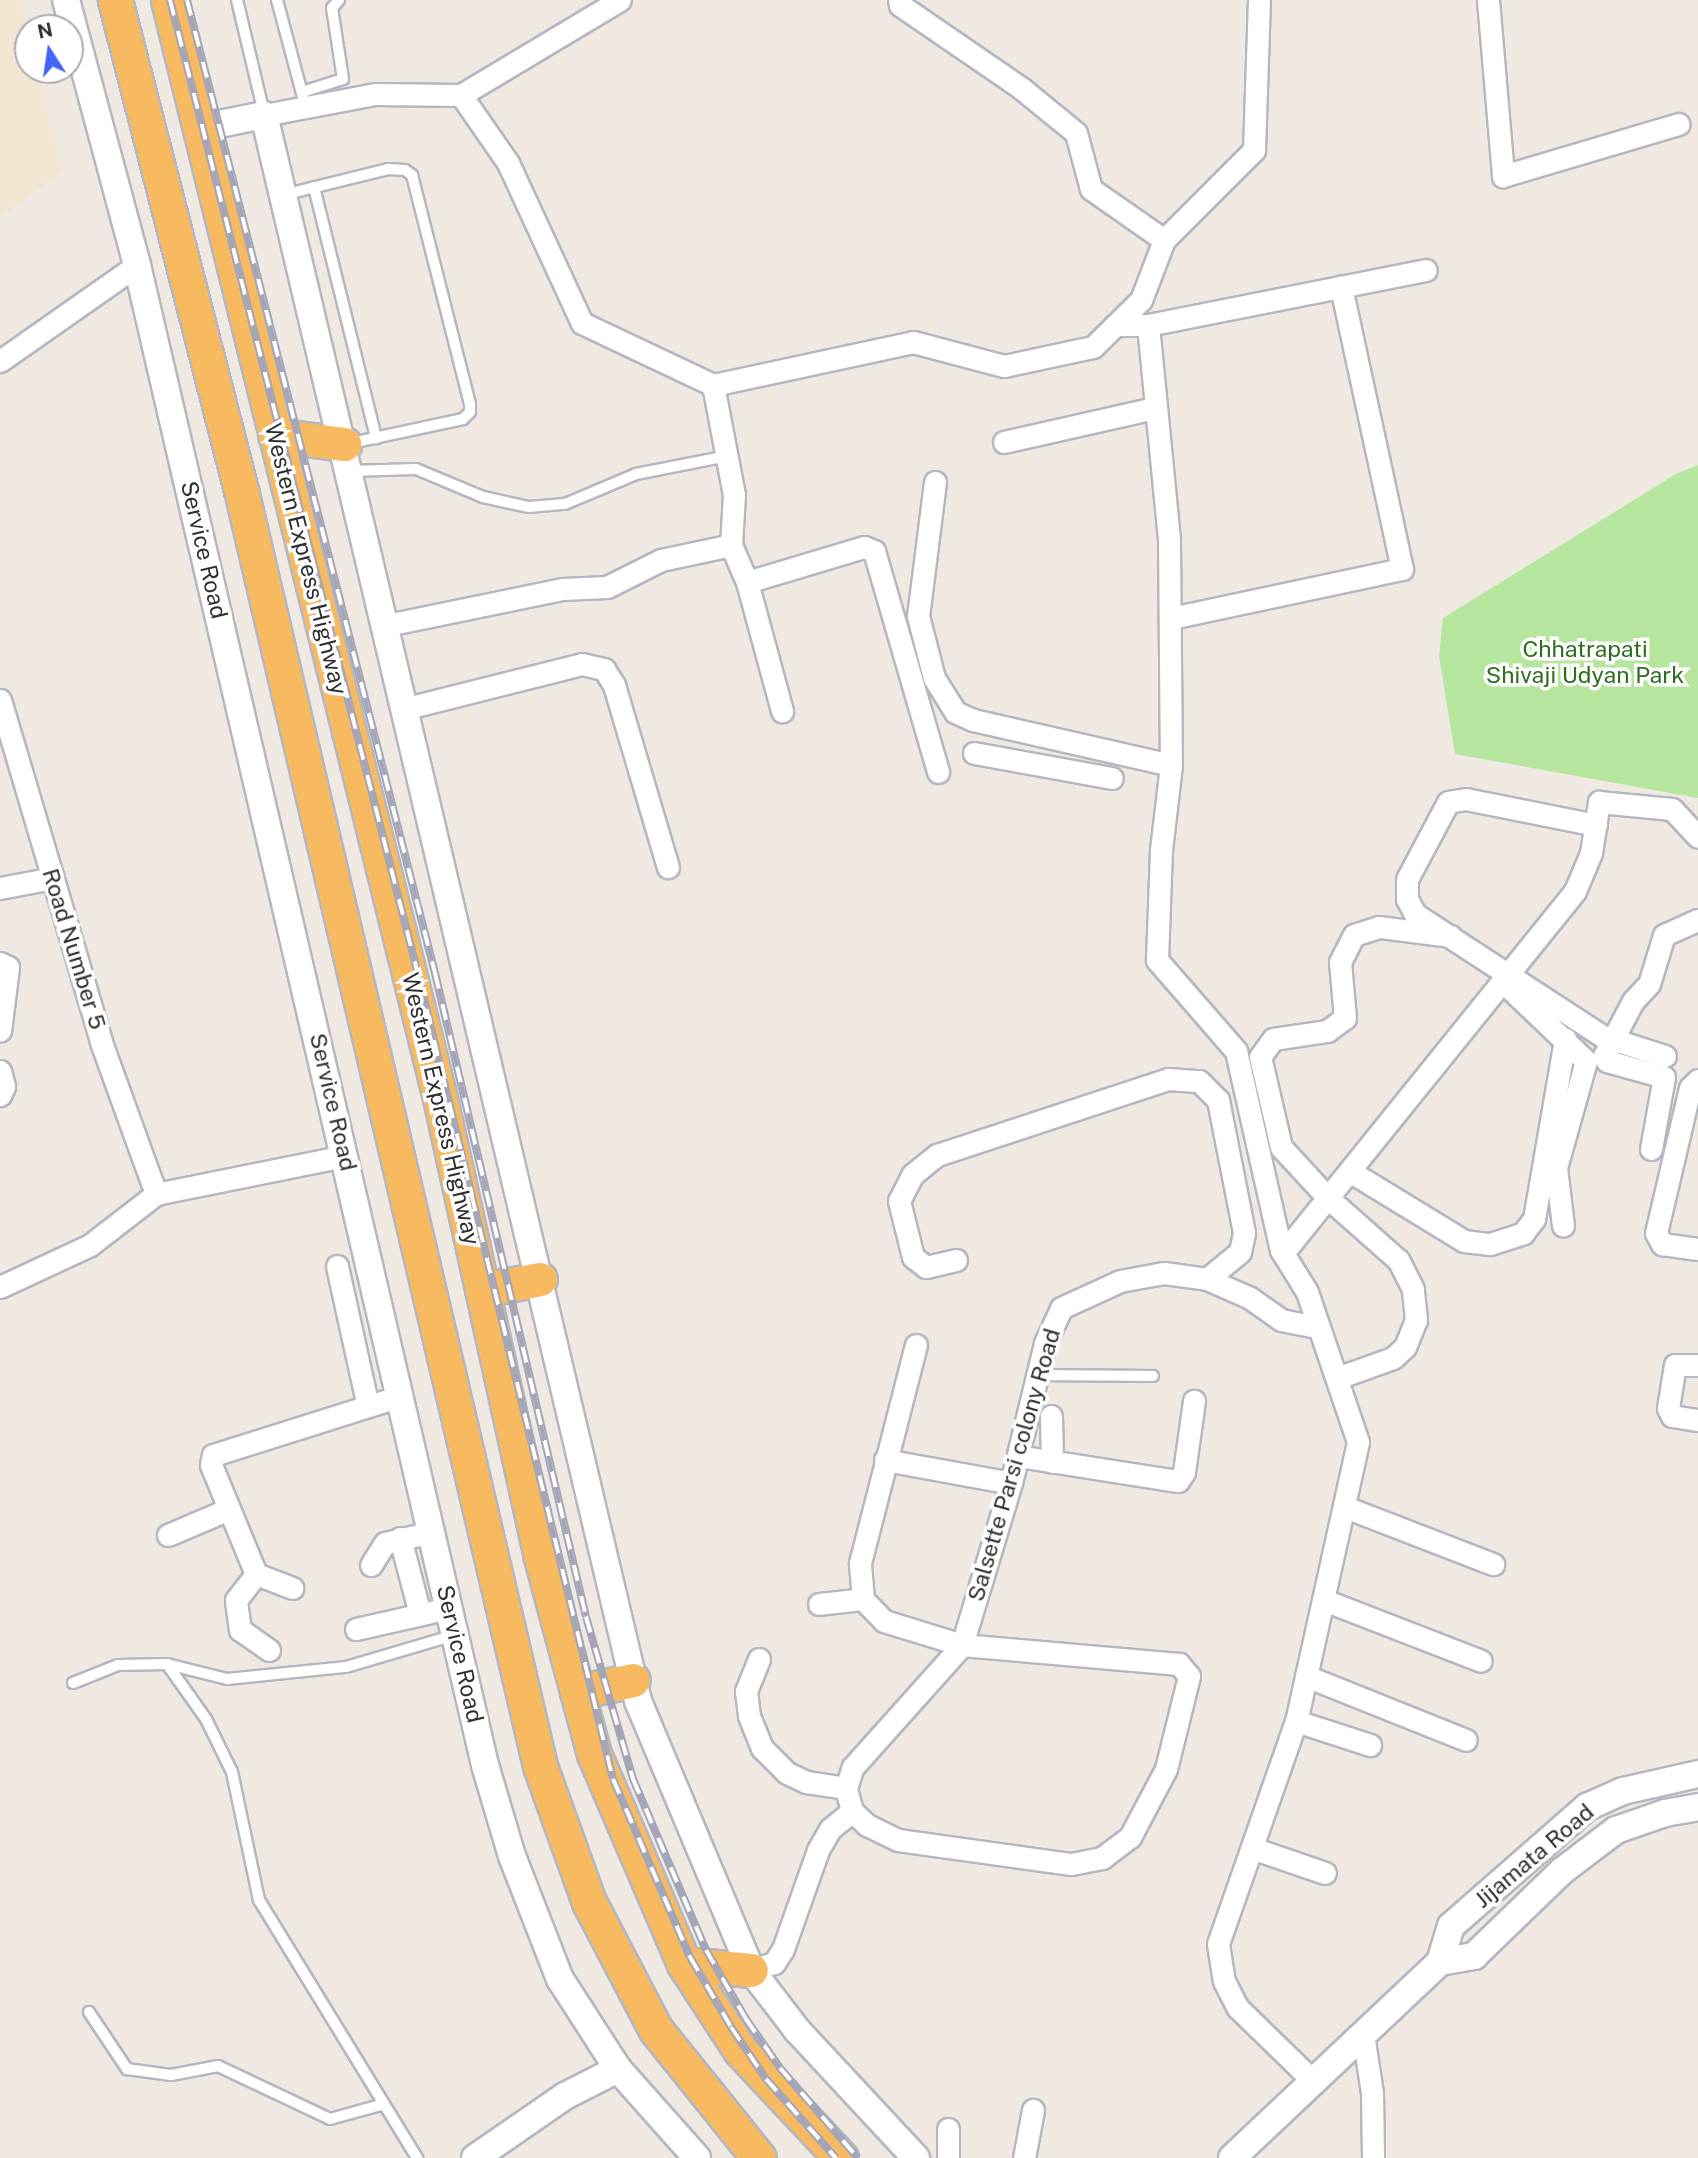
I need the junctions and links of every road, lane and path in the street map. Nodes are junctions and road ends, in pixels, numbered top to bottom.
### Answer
1 (66, 0) edge
2 (115, 0) edge
3 (168, 0) edge
4 (237, 0) edge
5 (277, 0) edge
6 (339, 0) edge
7 (620, 0) edge
8 (899, 0) edge
9 (1259, 0) edge
10 (1488, 0) edge
11 (461, 95) junction
12 (304, 99) junction
13 (264, 115) junction
14 (1678, 124) dead end
15 (200, 128) junction
16 (314, 187) junction
17 (284, 195) junction
18 (1164, 240) junction
19 (137, 265) junction
20 (1426, 270) dead end
21 (1341, 287) junction
22 (1115, 325) junction
23 (1148, 325) junction
24 (0, 361) edge
25 (713, 385) junction
26 (1155, 408) junction
27 (275, 435) junction
28 (376, 438) junction
29 (1004, 442) dead end
30 (730, 456) junction
31 (347, 458) junction
32 (935, 482) dead end
33 (731, 545) junction
34 (747, 582) junction
35 (1171, 618) junction
36 (387, 625) junction
37 (0, 700) edge
38 (407, 708) junction
39 (782, 712) dead end
40 (1046, 737) junction
41 (974, 753) dead end
42 (1041, 765) junction
43 (1171, 765) junction
44 (938, 772) dead end
45 (1112, 778) dead end
46 (1595, 825) junction
47 (1698, 837) edge
48 (668, 867) dead end
49 (53, 878) junction
50 (0, 888) edge
51 (1698, 920) edge
52 (1450, 936) junction
53 (0, 963) edge
54 (1507, 979) junction
55 (0, 1031) edge
56 (1565, 1039) junction
57 (1609, 1040) junction
58 (1665, 1056) dead end
59 (0, 1071) edge
60 (1698, 1080) edge
61 (0, 1095) edge
62 (1651, 1149) dead end
63 (345, 1156) junction
64 (1351, 1172) junction
65 (156, 1194) junction
66 (1328, 1198) junction
67 (1563, 1226) dead end
68 (1698, 1249) edge
69 (1283, 1253) junction
70 (956, 1260) dead end
71 (337, 1266) dead end
72 (540, 1279) junction
73 (1207, 1279) junction
74 (0, 1287) edge
75 (482, 1290) junction
76 (1317, 1327) junction
77 (916, 1345) dead end
78 (1698, 1365) edge
79 (1038, 1375) junction
80 (1153, 1376) dead end
81 (1337, 1378) junction
82 (400, 1396) junction
83 (1194, 1401) dead end
84 (368, 1403) junction
85 (1051, 1416) dead end
86 (1698, 1420) edge
87 (1018, 1456) junction
88 (885, 1460) junction
89 (1052, 1462) junction
90 (1011, 1483) junction
91 (1345, 1507) junction
92 (229, 1509) junction
93 (431, 1532) junction
94 (168, 1535) dead end
95 (400, 1538) junction
96 (371, 1564) dead end
97 (1493, 1564) dead end
98 (256, 1574) junction
99 (292, 1588) dead end
100 (863, 1599) junction
101 (1324, 1600) junction
102 (820, 1604) dead end
103 (449, 1608) junction
104 (420, 1614) junction
105 (356, 1629) dead end
106 (455, 1635) junction
107 (962, 1645) junction
108 (269, 1650) dead end
109 (759, 1659) dead end
110 (1481, 1661) dead end
111 (167, 1664) junction
112 (1307, 1676) junction
113 (633, 1680) junction
114 (73, 1683) dead end
115 (577, 1692) junction
116 (1296, 1721) junction
117 (1466, 1740) dead end
118 (1370, 1745) dead end
119 (1698, 1774) edge
120 (846, 1788) junction
121 (1698, 1807) edge
122 (852, 1811) junction
123 (1252, 1848) junction
124 (1325, 1873) dead end
125 (1440, 1962) junction
126 (684, 1964) junction
127 (751, 1970) junction
128 (89, 2012) dead end
129 (1363, 2034) junction
130 (618, 2069) junction
131 (1313, 2081) junction
132 (382, 2105) junction
133 (1033, 2110) dead end
134 (948, 2129) dead end
135 (417, 2158) edge
136 (475, 2158) edge
137 (697, 2158) edge
138 (759, 2158) edge
139 (841, 2158) edge
140 (916, 2158) edge
141 (948, 2158) edge
142 (1024, 2158) edge
143 (1232, 2158) edge
144 (1373, 2158) edge

1 - 19 street, Service Road
2 - 138 highway, Western Express Highway
3 - 15 highway, Western Express Highway
4 - 13 lane
5 - 12 lane
6 - 12 lane
7 - 11 street
8 - 18 street
9 - 18 street
10 - 14 street
11 - 12 street
11 - 25 street
12 - 13 street
13 - 15 street
13 - 17 street
15 - 27 highway, Western Express Highway
16 - 17 lane
16 - 28 lane
16 - 28 lane
17 - 31 street
18 - 22 street
19 - 24 street
19 - 63 street, Service Road
20 - 21 street
21 - 23 street
21 - 35 street
22 - 23 street
22 - 25 street
23 - 26 street
25 - 30 street
26 - 29 street
26 - 35 street
27 - 31 highway
27 - 75 highway, Western Express Highway
28 - 31 lane
30 - 31 lane
30 - 33 street
31 - 36 street
32 - 40 street
33 - 34 street
33 - 36 street
34 - 39 street
34 - 44 street
35 - 43 street
36 - 38 street
37 - 49 street, Road Number 5
38 - 48 street
38 - 72 street
40 - 42 street
40 - 43 street
41 - 42 street
42 - 45 street
43 - 69 street
46 - 47 street
46 - 52 street
46 - 54 street
49 - 50 street
49 - 65 street, Road Number 5
51 - 57 street
52 - 54 street
52 - 66 street
53 - 55 street
54 - 56 street
54 - 57 street
54 - 64 street
56 - 64 street
56 - 67 street
57 - 58 street
57 - 62 street
59 - 61 street
60 - 68 street
63 - 65 street
63 - 82 street, Service Road
64 - 66 street
65 - 74 street
66 - 69 street
66 - 81 street
69 - 76 street
70 - 73 street
71 - 84 street
72 - 75 highway
72 - 113 street
73 - 76 street, Salsette Parsi colony Road
73 - 79 street, Salsette Parsi colony Road
75 - 115 highway, Western Express Highway
76 - 81 street
77 - 88 street
78 - 86 street
79 - 80 lane
79 - 87 street, Salsette Parsi colony Road
81 - 91 street
82 - 84 street
82 - 93 street, Service Road
83 - 89 street
84 - 92 street
85 - 89 street
87 - 89 street
87 - 90 street, Salsette Parsi colony Road
88 - 90 street
88 - 100 street
90 - 107 street, Salsette Parsi colony Road
91 - 97 street
91 - 101 street
92 - 94 street
92 - 98 street
93 - 95 street
93 - 103 street, Service Road
95 - 96 street
95 - 104 street
98 - 99 street
98 - 108 street
100 - 102 street
100 - 107 street
101 - 110 street
101 - 112 street
103 - 104 street
103 - 106 street, Service Road
104 - 105 street
106 - 111 lane
106 - 130 street, Service Road
107 - 120 street, Salsette Parsi colony Road
107 - 122 street
109 - 120 street
111 - 114 lane
111 - 132 lane
112 - 116 street
112 - 117 street
113 - 115 highway
113 - 127 street
115 - 126 highway, Western Express Highway
116 - 118 street
116 - 123 street
119 - 125 street, Jijamata Road
120 - 122 street
121 - 125 street, Jijamata Road
122 - 127 street
123 - 124 street
123 - 131 street
125 - 129 street, Jijamata Road
126 - 127 highway
126 - 139 highway, Western Express Highway
127 - 140 street
128 - 132 lane
129 - 131 street, Jijamata Road
129 - 144 street
130 - 136 street
130 - 137 street, Service Road
131 - 143 street, Jijamata Road
132 - 135 lane
133 - 142 street
134 - 141 street

